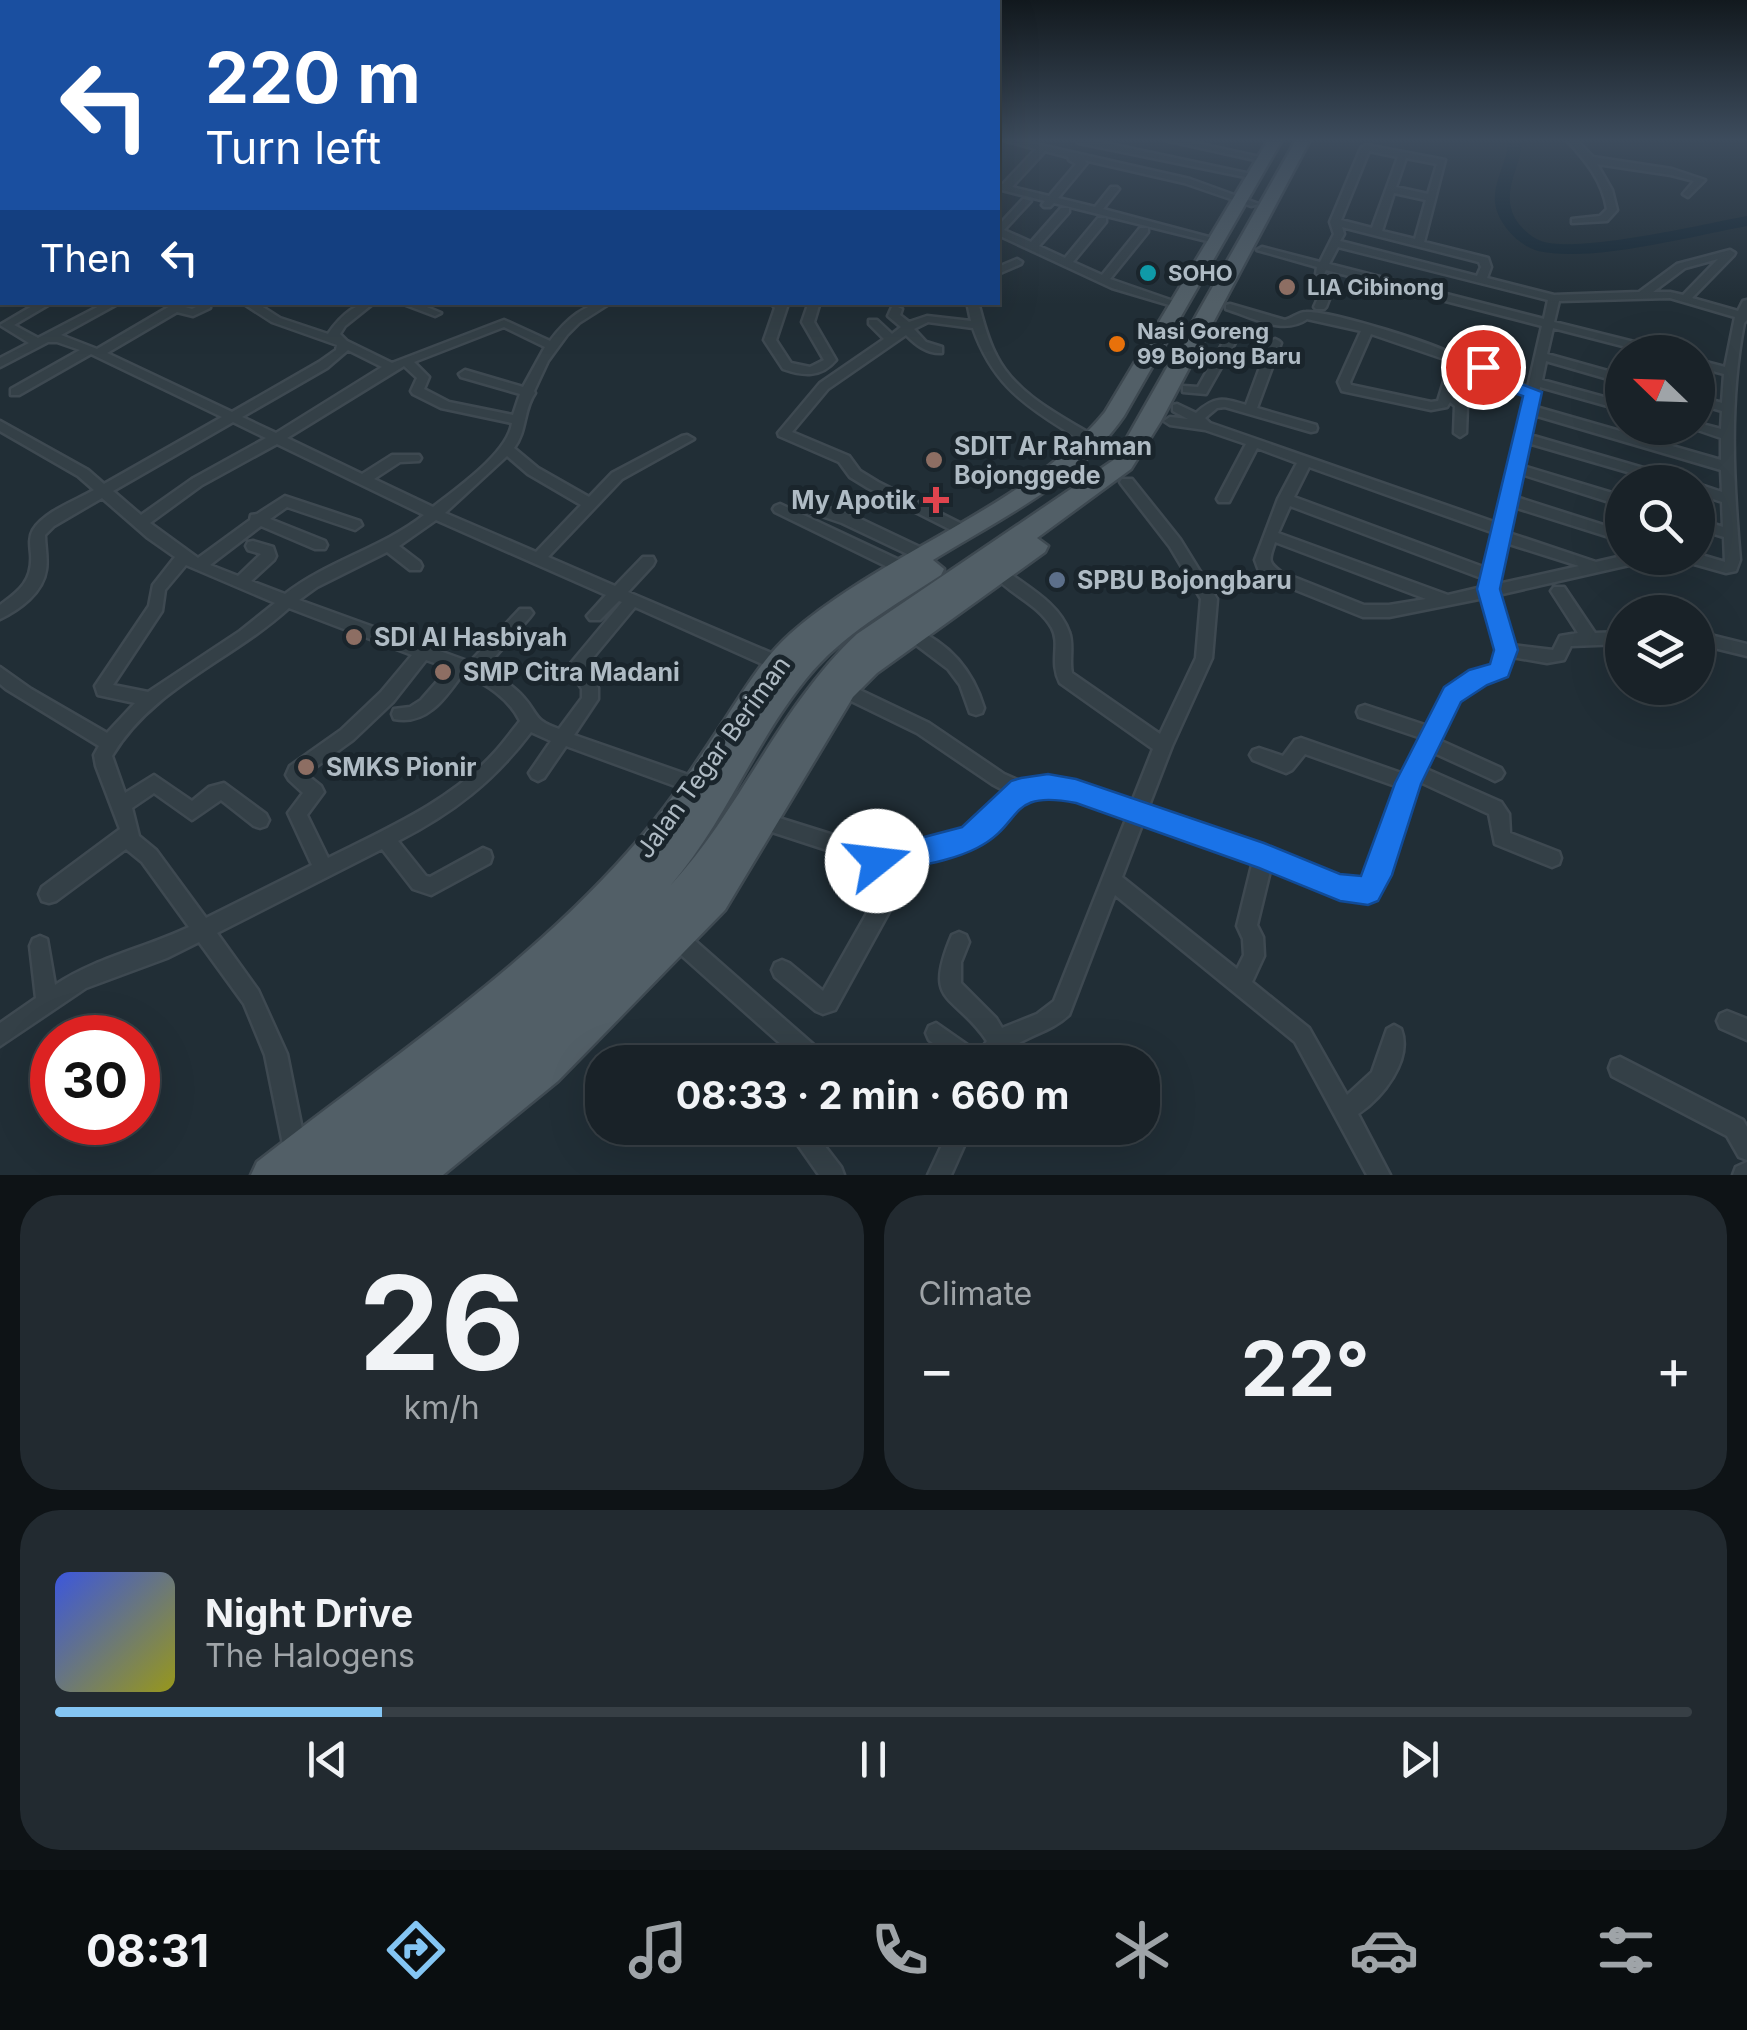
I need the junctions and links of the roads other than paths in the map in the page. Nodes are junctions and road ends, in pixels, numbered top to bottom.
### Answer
1 (1014, 195) edge
2 (1020, 195) edge
3 (1055, 195) edge
4 (1111, 195) edge
5 (1238, 195) edge
6 (1249, 195) edge
7 (1256, 195) edge
8 (1345, 195) edge
9 (1388, 195) edge
10 (1417, 195) edge
11 (1433, 195) edge
12 (1611, 195) edge
13 (1432, 198) junction
14 (1026, 200) junction
15 (1049, 203) junction
16 (1065, 210) junction
17 (1100, 216) junction
18 (1576, 221) dead end
19 (1334, 222) junction
20 (1000, 229) edge
21 (1144, 230) junction
22 (1000, 232) edge
23 (1376, 232) junction
24 (1195, 240) junction
25 (1419, 242) junction
26 (1334, 244) junction
27 (1032, 247) junction
28 (1260, 253) junction
29 (1017, 262) dead end
30 (1066, 263) junction
31 (1000, 269) edge
32 (1321, 269) junction
33 (1669, 275) junction
34 (1334, 276) junction
35 (1104, 280) junction
36 (1481, 280) junction
37 (1643, 294) junction
38 (1670, 295) junction
39 (1687, 297) junction
40 (1554, 298) junction
41 (41, 305) edge
42 (110, 305) edge
43 (206, 305) edge
44 (252, 305) edge
45 (366, 305) edge
46 (411, 305) edge
47 (602, 305) edge
48 (778, 305) edge
49 (814, 305) edge
50 (973, 305) edge
51 (181, 306) edge
52 (1320, 307) dead end
53 (896, 309) dead end
54 (1744, 312) edge
55 (435, 314) dead end
56 (4, 321) edge
57 (808, 322) junction
58 (873, 322) dead end
59 (776, 325) junction
60 (977, 325) junction
61 (1206, 326) junction
62 (1547, 327) junction
63 (907, 328) junction
64 (1367, 330) junction
65 (889, 338) junction
66 (1605, 340) edge
67 (44, 341) junction
68 (344, 343) junction
69 (1275, 343) dead end
70 (1605, 344) edge
71 (549, 345) junction
72 (938, 350) dead end
73 (94, 352) junction
74 (1541, 356) junction
75 (406, 361) junction
76 (0, 363) edge
77 (391, 367) junction
78 (1483, 367) dead end
79 (1715, 371) edge
80 (464, 374) dead end
81 (1605, 374) edge
82 (1731, 375) junction
83 (1534, 387) junction
84 (15, 392) dead end
85 (528, 392) junction
86 (1446, 392) junction
87 (1605, 402) edge
88 (1715, 404) edge
89 (1730, 407) junction
90 (1747, 408) edge
91 (1529, 409) junction
92 (1250, 410) junction
93 (1174, 414) junction
94 (229, 416) junction
95 (517, 420) junction
96 (0, 426) edge
97 (1311, 428) dead end
98 (1715, 432) edge
99 (1460, 433) dead end
100 (1729, 436) junction
101 (1523, 437) junction
102 (277, 438) junction
103 (687, 439) dead end
104 (1094, 442) junction
105 (1254, 442) junction
106 (506, 448) junction
107 (414, 458) dead end
108 (1305, 460) junction
109 (1618, 465) edge
110 (1728, 466) junction
111 (1516, 468) junction
112 (364, 479) junction
113 (1126, 482) junction
114 (100, 489) junction
115 (1715, 494) edge
116 (1605, 496) edge
117 (1729, 498) junction
118 (1285, 499) junction
119 (1224, 500) dead end
120 (1509, 500) junction
121 (591, 505) junction
122 (812, 508) dead end
123 (780, 509) dead end
124 (435, 514) junction
125 (256, 519) junction
126 (140, 523) junction
127 (1021, 524) junction
128 (356, 525) dead end
129 (1715, 529) edge
130 (963, 531) junction
131 (1605, 531) edge
132 (1501, 533) junction
133 (1730, 534) junction
134 (1270, 535) junction
135 (320, 545) dead end
136 (388, 545) junction
137 (254, 546) dead end
138 (538, 559) junction
139 (191, 561) junction
140 (648, 561) dead end
141 (913, 562) junction
142 (1740, 562) edge
143 (1605, 563) edge
144 (1594, 565) junction
145 (1715, 565) edge
146 (415, 566) dead end
147 (999, 573) junction
148 (1490, 583) junction
149 (240, 584) junction
150 (1559, 591) dead end
151 (624, 596) junction
152 (1447, 601) junction
153 (288, 602) junction
154 (1, 611) edge
155 (525, 612) dead end
156 (595, 616) dead end
157 (913, 634) junction
158 (1605, 639) edge
159 (1591, 640) junction
160 (1715, 642) edge
161 (424, 650) junction
162 (1506, 650) junction
163 (1747, 650) edge
164 (777, 663) junction
165 (466, 667) junction
166 (0, 674) edge
167 (843, 689) junction
168 (152, 700) junction
169 (976, 708) dead end
170 (1365, 712) dead end
171 (400, 714) dead end
172 (529, 722) junction
173 (563, 739) junction
174 (1431, 739) junction
175 (108, 743) junction
176 (1163, 746) junction
177 (803, 752) junction
178 (1259, 755) dead end
179 (1495, 773) dead end
180 (538, 774) dead end
181 (764, 776) junction
182 (1411, 777) junction
183 (697, 786) junction
184 (1021, 790) junction
185 (122, 806) junction
186 (1137, 812) junction
187 (260, 820) dead end
188 (763, 821) junction
189 (129, 836) junction
190 (386, 840) junction
191 (1264, 856) junction
192 (483, 858) dead end
193 (878, 858) junction
194 (1552, 858) dead end
195 (324, 870) junction
196 (1111, 880) junction
197 (49, 894) dead end
198 (200, 931) junction
199 (678, 939) junction
200 (958, 942) dead end
201 (40, 946) dead end
202 (600, 956) junction
203 (782, 970) dead end
204 (1240, 985) junction
205 (47, 1001) junction
206 (936, 1033) dead end
207 (0, 1035) edge
208 (1394, 1036) dead end
209 (998, 1040) junction
210 (797, 1045) edge
211 (952, 1045) edge
212 (995, 1045) edge
213 (1620, 1068) dead end
214 (1345, 1110) junction
215 (1741, 1130) edge
216 (810, 1145) edge
217 (953, 1145) edge
218 (1747, 1149) edge
219 (304, 1165) edge
220 (270, 1175) edge
221 (364, 1175) edge
222 (413, 1175) edge
223 (833, 1175) edge
224 (939, 1175) edge
225 (1379, 1175) edge

1 - 14 street
2 - 15 street
3 - 15 street
4 - 17 street
5 - 24 main road, Jalan Tegar Beriman
6 - 61 main road, Jalan Tegar Beriman
7 - 28 main road, Jalan Tegar Beriman
8 - 19 street
9 - 23 street
10 - 13 street
11 - 13 street
12 - 18 street
13 - 25 street
14 - 15 street
14 - 20 street
15 - 16 street
15 - 17 street
16 - 17 street
16 - 27 street
17 - 21 street
17 - 24 street
17 - 30 street
19 - 23 street
19 - 26 street
21 - 24 street
21 - 35 street
22 - 27 street
23 - 25 street
24 - 61 main road, Jalan Tegar Beriman
25 - 36 street
26 - 32 street
26 - 36 street
27 - 30 street
28 - 32 street
28 - 61 main road, Jalan Tegar Beriman
29 - 31 street
30 - 35 street
32 - 34 street
32 - 62 street
33 - 37 street
33 - 38 street
33 - 39 street
34 - 52 street
34 - 62 street
35 - 61 street
36 - 40 street
37 - 38 street
37 - 40 street
38 - 39 street
39 - 54 street
40 - 62 street
41 - 56 street
42 - 67 street
43 - 51 street
44 - 68 street
45 - 68 street
46 - 55 street
47 - 71 street
48 - 59 street
49 - 57 street
50 - 60 street
51 - 73 street
53 - 63 street
54 - 82 street
56 - 67 street
57 - 59 street
57 - 59 street
58 - 65 street
60 - 63 street
60 - 104 street
61 - 64 street
61 - 93 main road, Jalan Tegar Beriman
61 - 93 main road, Jalan Tegar Beriman
61 - 104 main road, Jalan Tegar Beriman
62 - 66 street
62 - 70 street
62 - 74 street
63 - 65 street
63 - 72 street
64 - 86 street
64 - 86 street
65 - 130 street
67 - 73 street
67 - 76 street
68 - 77 street
68 - 94 street
69 - 92 street
71 - 75 street
71 - 85 street
73 - 84 street
73 - 94 street
74 - 81 street
74 - 83 street
75 - 77 street
75 - 95 street
77 - 102 street
78 - 83 street
79 - 82 street
80 - 85 street
82 - 89 street
83 - 87 street
83 - 91 street
85 - 95 street
86 - 99 street
88 - 89 street
89 - 90 street
89 - 100 street
91 - 101 street
91 - 110 street
92 - 93 street
92 - 97 street
93 - 105 street
93 - 113 main road, Jalan Tegar Beriman
93 - 127 main road, Jalan Tegar Beriman
94 - 102 street
94 - 114 street
95 - 106 street
96 - 114 street
98 - 100 street
100 - 110 street
101 - 109 street
101 - 111 street
102 - 112 street
102 - 126 street
103 - 121 street
104 - 127 main road, Jalan Tegar Beriman
105 - 108 street
105 - 119 street
106 - 121 street
106 - 124 street
107 - 112 street
108 - 118 street
108 - 132 street
110 - 117 street
111 - 116 street
111 - 120 street
112 - 124 street
113 - 127 main road, Jalan Tegar Beriman
113 - 176 street
114 - 126 street
114 - 154 street
115 - 117 street
117 - 133 street
118 - 134 street
118 - 148 street
120 - 131 street
120 - 132 street
121 - 138 street
122 - 141 street
123 - 141 street
124 - 136 street
124 - 138 street
125 - 128 street
125 - 135 street
125 - 139 street
126 - 139 street
127 - 130 main road, Jalan Tegar Beriman
127 - 147 main road, Jalan Tegar Beriman
127 - 181 main road, Jalan Tegar Beriman
127 - 202 main road, Jalan Tegar Beriman
129 - 133 street
130 - 141 main road, Jalan Tegar Beriman
132 - 144 street
132 - 148 street
133 - 142 street
134 - 152 street
134 - 152 street
136 - 146 street
136 - 153 street
137 - 149 street
138 - 151 street
139 - 149 street
139 - 168 street
140 - 151 street
141 - 164 main road, Jalan Tegar Beriman
142 - 145 street
143 - 144 street
144 - 148 street
147 - 157 main road, Jalan Tegar Beriman
147 - 176 street
148 - 152 street
148 - 162 street
149 - 153 street
150 - 159 street
151 - 156 street
151 - 164 street
151 - 173 street
153 - 161 street
153 - 168 street
155 - 165 street
157 - 167 main road, Jalan Tegar Beriman
157 - 169 street
158 - 159 street
159 - 162 street
160 - 163 street
161 - 165 street
161 - 195 street
162 - 174 street
164 - 183 main road, Jalan Tegar Beriman
165 - 171 street
165 - 172 street
166 - 175 street
167 - 177 main road, Jalan Tegar Beriman
167 - 184 street
168 - 175 street
170 - 174 street
172 - 173 street
172 - 190 street
173 - 180 street
173 - 183 street
174 - 179 street
174 - 182 street
175 - 185 street
176 - 186 street
177 - 181 main road
177 - 188 main road, Jalan Tegar Beriman
178 - 182 street
181 - 202 main road, Jalan Tegar Beriman
182 - 191 street
182 - 194 street
183 - 219 main road, Jalan Tegar Beriman
184 - 186 street
184 - 193 street
185 - 187 street
185 - 189 street
186 - 191 street
186 - 196 street
188 - 193 street
188 - 199 main road, Jalan Tegar Beriman
189 - 197 street
189 - 198 street
190 - 192 street
190 - 195 street
191 - 204 street
193 - 203 street
195 - 198 street
196 - 204 street
196 - 209 street
198 - 205 street
198 - 219 street
199 - 210 street
199 - 222 main road, Jalan Tegar Beriman
200 - 209 street
201 - 205 street
202 - 219 main road, Jalan Tegar Beriman
202 - 221 main road, Jalan Tegar Beriman
204 - 214 street
205 - 207 street
206 - 211 street
208 - 214 street
209 - 212 street
213 - 215 street
214 - 225 street
215 - 218 street
216 - 223 street
217 - 224 street
219 - 220 main road, Jalan Tegar Beriman

